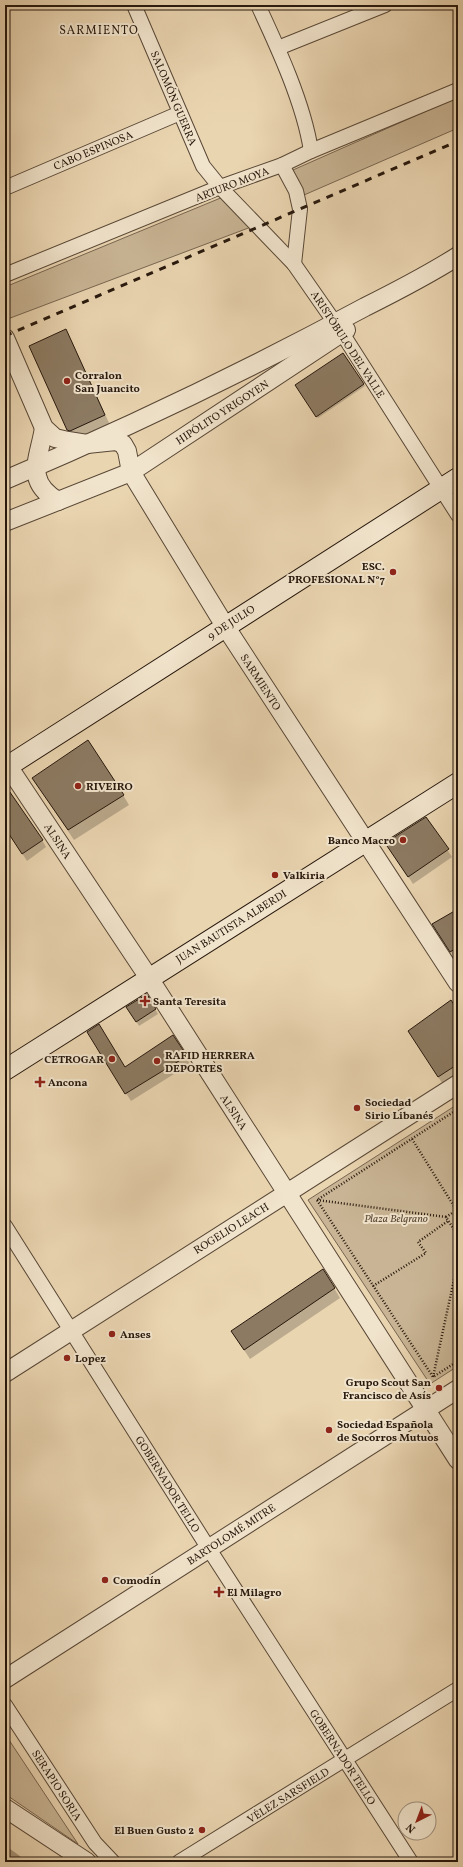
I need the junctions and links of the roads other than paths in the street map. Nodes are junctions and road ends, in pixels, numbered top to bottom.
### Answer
1 (134, 5) edge
2 (258, 5) edge
3 (385, 5) edge
4 (278, 48) junction
5 (458, 90) edge
6 (180, 112) junction
7 (311, 151) junction
8 (282, 165) junction
9 (220, 187) junction
10 (5, 188) edge
11 (458, 256) edge
12 (294, 264) junction
13 (5, 275) edge
14 (338, 329) junction
15 (5, 338) edge
16 (44, 428) junction
17 (87, 444) junction
18 (36, 467) junction
19 (131, 472) junction
20 (458, 478) edge
21 (5, 480) edge
22 (441, 489) junction
23 (58, 501) junction
24 (458, 515) edge
25 (5, 522) edge
26 (225, 626) junction
27 (7, 767) edge
28 (458, 783) edge
29 (366, 841) junction
30 (149, 978) junction
31 (458, 983) edge
32 (5, 1070) edge
33 (458, 1084) edge
34 (286, 1194) junction
35 (5, 1226) edge
36 (72, 1330) junction
37 (5, 1373) edge
38 (458, 1389) edge
39 (426, 1410) junction
40 (458, 1460) edge
41 (209, 1549) junction
42 (5, 1680) edge
43 (458, 1689) edge
44 (5, 1705) edge
45 (345, 1759) junction
46 (5, 1808) edge
47 (87, 1862) edge
48 (113, 1862) edge
49 (179, 1862) edge
50 (411, 1862) edge

1 - 6 street, SALOMÓN GUERRA
2 - 4 street
3 - 4 street
4 - 7 street
5 - 7 street, ARTURO MOYA
6 - 9 street, SALOMÓN GUERRA
6 - 10 street, CABO ESPINOSA
7 - 8 street, ARTURO MOYA
8 - 9 street, ARTURO MOYA
8 - 12 street
9 - 12 street, ARISTÓBULO DEL VALLE
9 - 13 street, ARTURO MOYA
11 - 14 street, HIPÓLITO YRIGOYEN
12 - 14 street, ARISTÓBULO DEL VALLE
14 - 17 street, HIPÓLITO YRIGOYEN
14 - 19 street, HIPÓLITO YRIGOYEN
14 - 22 street, ARISTÓBULO DEL VALLE
15 - 16 street
16 - 17 street, SARMIENTO
16 - 18 street
17 - 18 street, HIPÓLITO YRIGOYEN
17 - 19 street, SARMIENTO
18 - 21 street, HIPÓLITO YRIGOYEN
18 - 23 street
19 - 23 street, HIPÓLITO YRIGOYEN
19 - 26 street, SARMIENTO
20 - 22 main road, 9 DE JULIO
22 - 24 street, ARISTÓBULO DEL VALLE
22 - 26 main road, 9 DE JULIO
23 - 25 street, HIPÓLITO YRIGOYEN
26 - 27 main road, 9 DE JULIO
26 - 29 street, SARMIENTO
27 - 30 street, ALSINA
28 - 29 main road, JUAN BAUTISTA ALBERDI
29 - 30 main road, JUAN BAUTISTA ALBERDI
29 - 31 street, SARMIENTO
30 - 32 main road, JUAN BAUTISTA ALBERDI
30 - 34 street, ALSINA
33 - 34 street, ROGELIO LEACH
34 - 36 street, ROGELIO LEACH
34 - 39 street, ALSINA
35 - 36 street, GOBERNADOR TELLO
36 - 37 street, ROGELIO LEACH
36 - 41 street, GOBERNADOR TELLO
38 - 39 street, BARTOLOMÉ MITRE
39 - 40 street, ALSINA
39 - 41 street, BARTOLOMÉ MITRE
41 - 42 street, BARTOLOMÉ MITRE
41 - 45 street, GOBERNADOR TELLO
43 - 45 street, VÉLEZ SARSFIELD
44 - 48 street, SERAPIO SORIA
45 - 49 street, VÉLEZ SARSFIELD
45 - 50 street, GOBERNADOR TELLO
46 - 47 street

